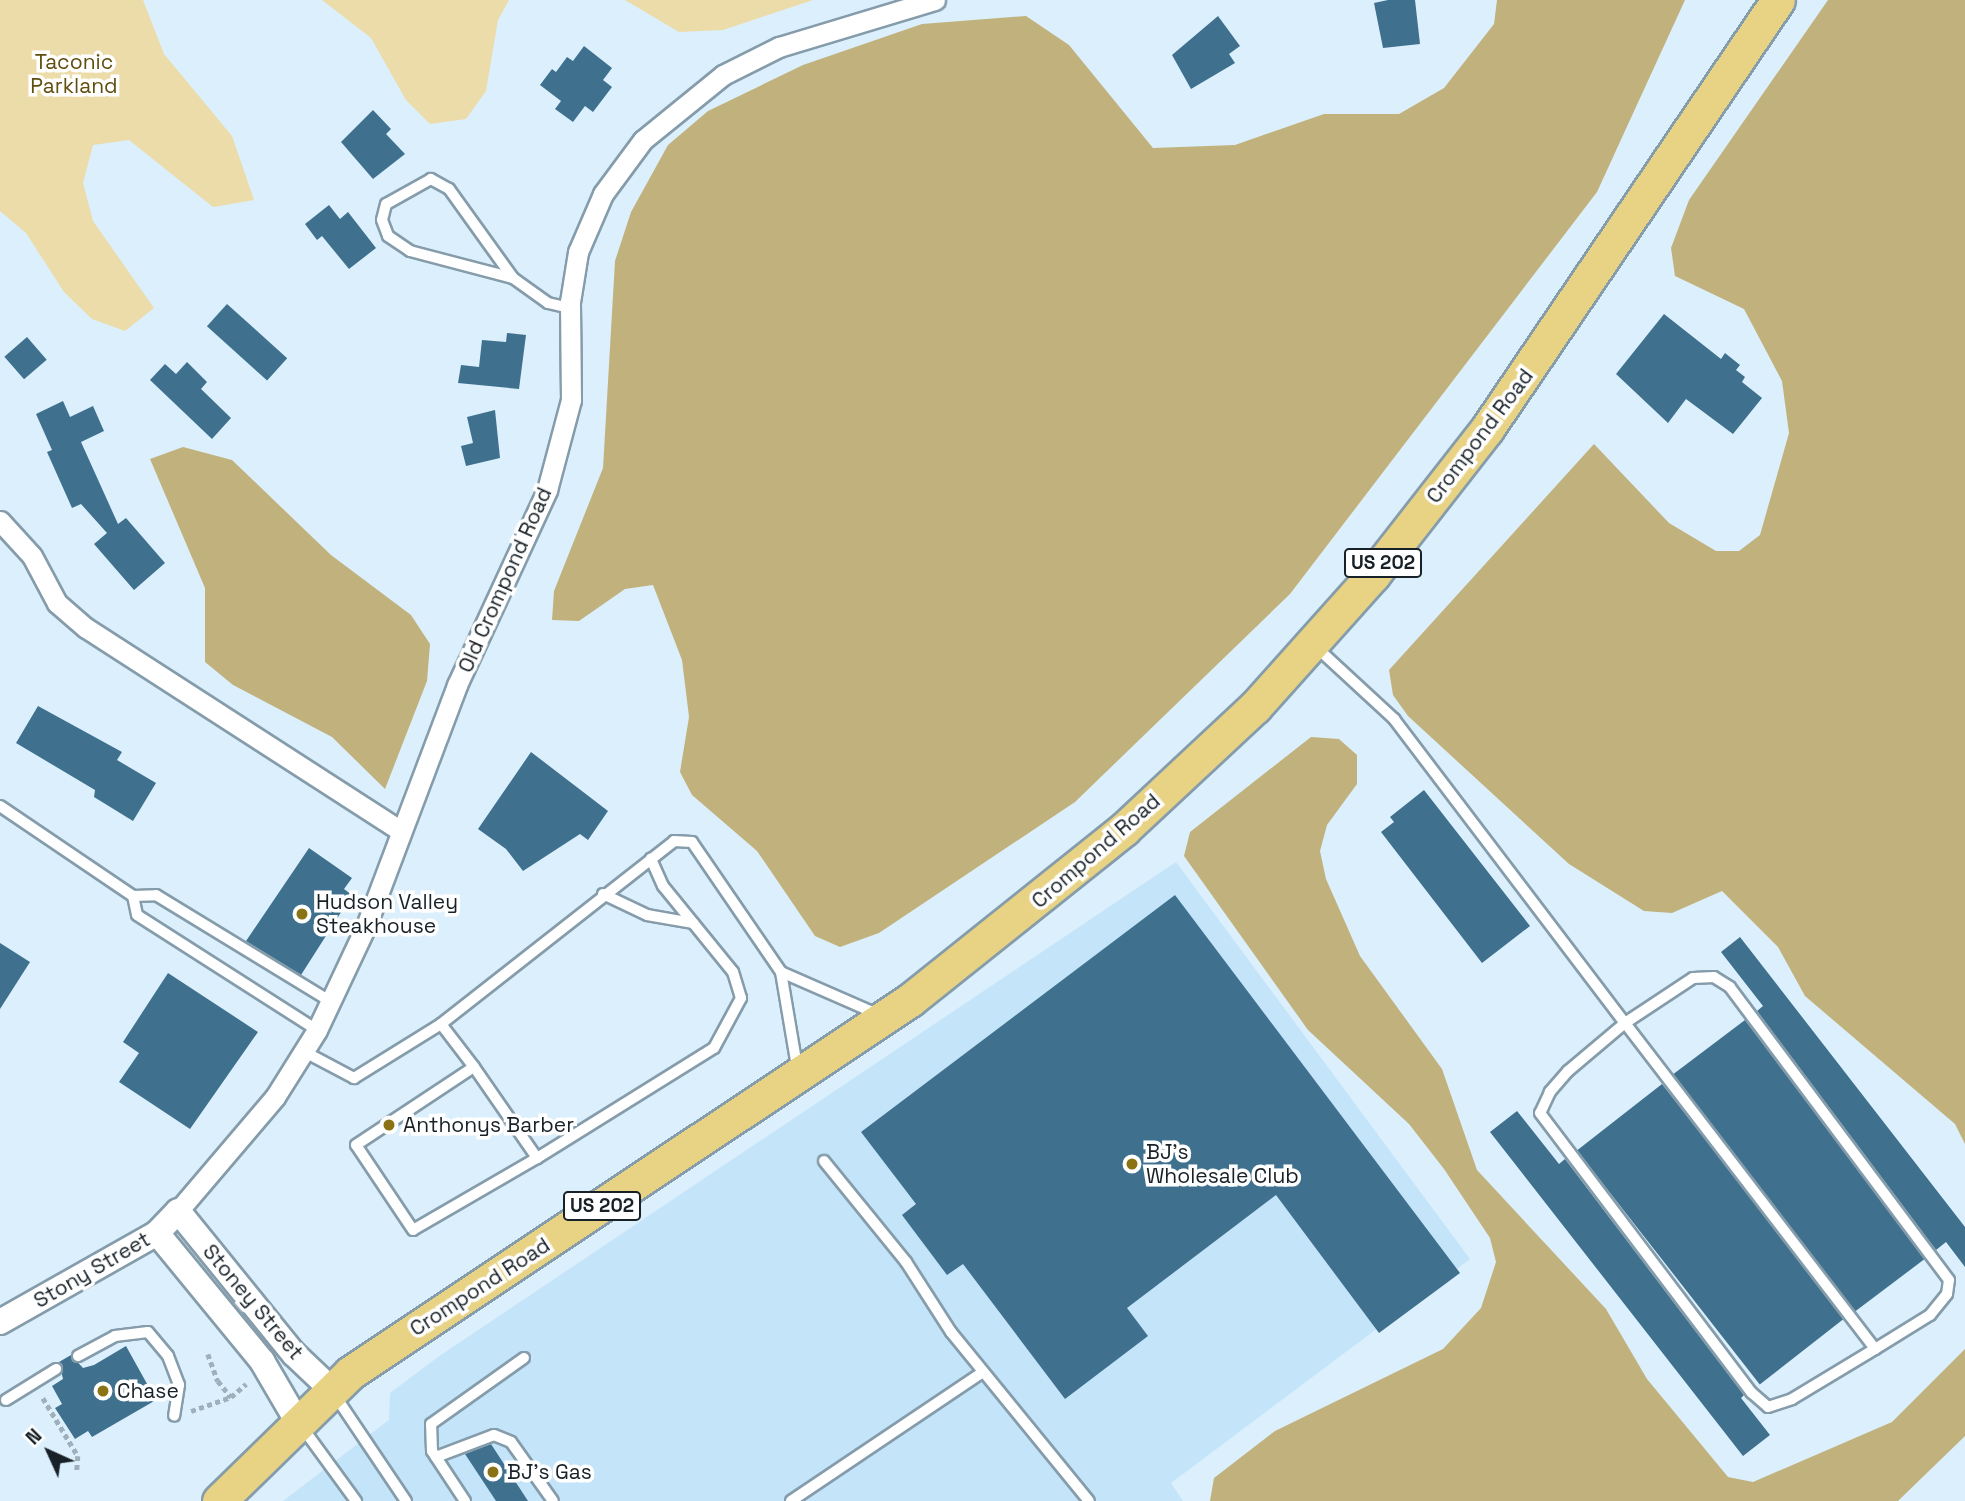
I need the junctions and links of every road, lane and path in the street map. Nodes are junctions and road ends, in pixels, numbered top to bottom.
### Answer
1 (935, 0) edge
2 (1778, 0) edge
3 (513, 278) junction
4 (570, 307) junction
5 (0, 521) edge
6 (1314, 646) junction
7 (0, 806) edge
8 (399, 830) junction
9 (650, 859) junction
10 (603, 894) junction
11 (133, 896) junction
12 (693, 923) junction
13 (781, 972) junction
14 (331, 1002) junction
15 (886, 1018) junction
16 (1625, 1023) junction
17 (441, 1024) junction
18 (317, 1030) junction
19 (303, 1051) junction
20 (474, 1067) junction
21 (798, 1078) junction
22 (537, 1158) junction
23 (824, 1161) dead end
24 (178, 1211) junction
25 (157, 1233) junction
26 (0, 1322) edge
27 (1875, 1349) junction
28 (208, 1354) dead end
29 (78, 1356) dead end
30 (524, 1358) dead end
31 (57, 1369) dead end
32 (983, 1372) junction
33 (246, 1384) dead end
34 (332, 1390) junction
35 (231, 1397) junction
36 (43, 1398) dead end
37 (6, 1400) dead end
38 (187, 1413) dead end
39 (174, 1416) dead end
40 (297, 1421) junction
41 (436, 1457) junction
42 (77, 1471) dead end
43 (219, 1501) edge
44 (356, 1501) edge
45 (406, 1501) edge
46 (465, 1501) edge
47 (553, 1501) edge
48 (791, 1501) edge
49 (1089, 1501) edge

1 - 4 street, Old Crompond Road
2 - 6 highway, Crompond Road / US 202
3 - 3 lane
3 - 4 lane
4 - 8 street, Old Crompond Road
5 - 8 street
6 - 15 highway, Crompond Road / US 202
6 - 16 lane
7 - 11 lane
8 - 14 street, Old Crompond Road
9 - 10 lane
9 - 12 lane
9 - 13 lane
10 - 12 lane
10 - 17 lane
11 - 14 lane
11 - 18 lane
12 - 22 lane
13 - 15 lane
13 - 21 lane
14 - 18 street, Old Crompond Road
15 - 21 highway, Crompond Road / US 202
16 - 27 lane
16 - 27 lane
16 - 27 lane
17 - 19 lane
17 - 20 lane
18 - 19 street, Old Crompond Road
19 - 24 street, Old Crompond Road
20 - 22 lane
20 - 22 lane
21 - 34 highway, Crompond Road / US 202
23 - 32 lane
24 - 25 street, Stony Street
24 - 34 street, Stoney Street
25 - 26 street, Stony Street
25 - 40 street, Stoney Street
28 - 35 path
29 - 39 lane
30 - 41 lane
31 - 37 lane
32 - 48 lane
32 - 49 lane
33 - 35 path
34 - 40 highway, Crompond Road / US 202
34 - 45 lane
35 - 38 path
36 - 42 path
40 - 43 highway, Crompond Road / US 202
40 - 44 lane
41 - 46 lane
41 - 47 lane

